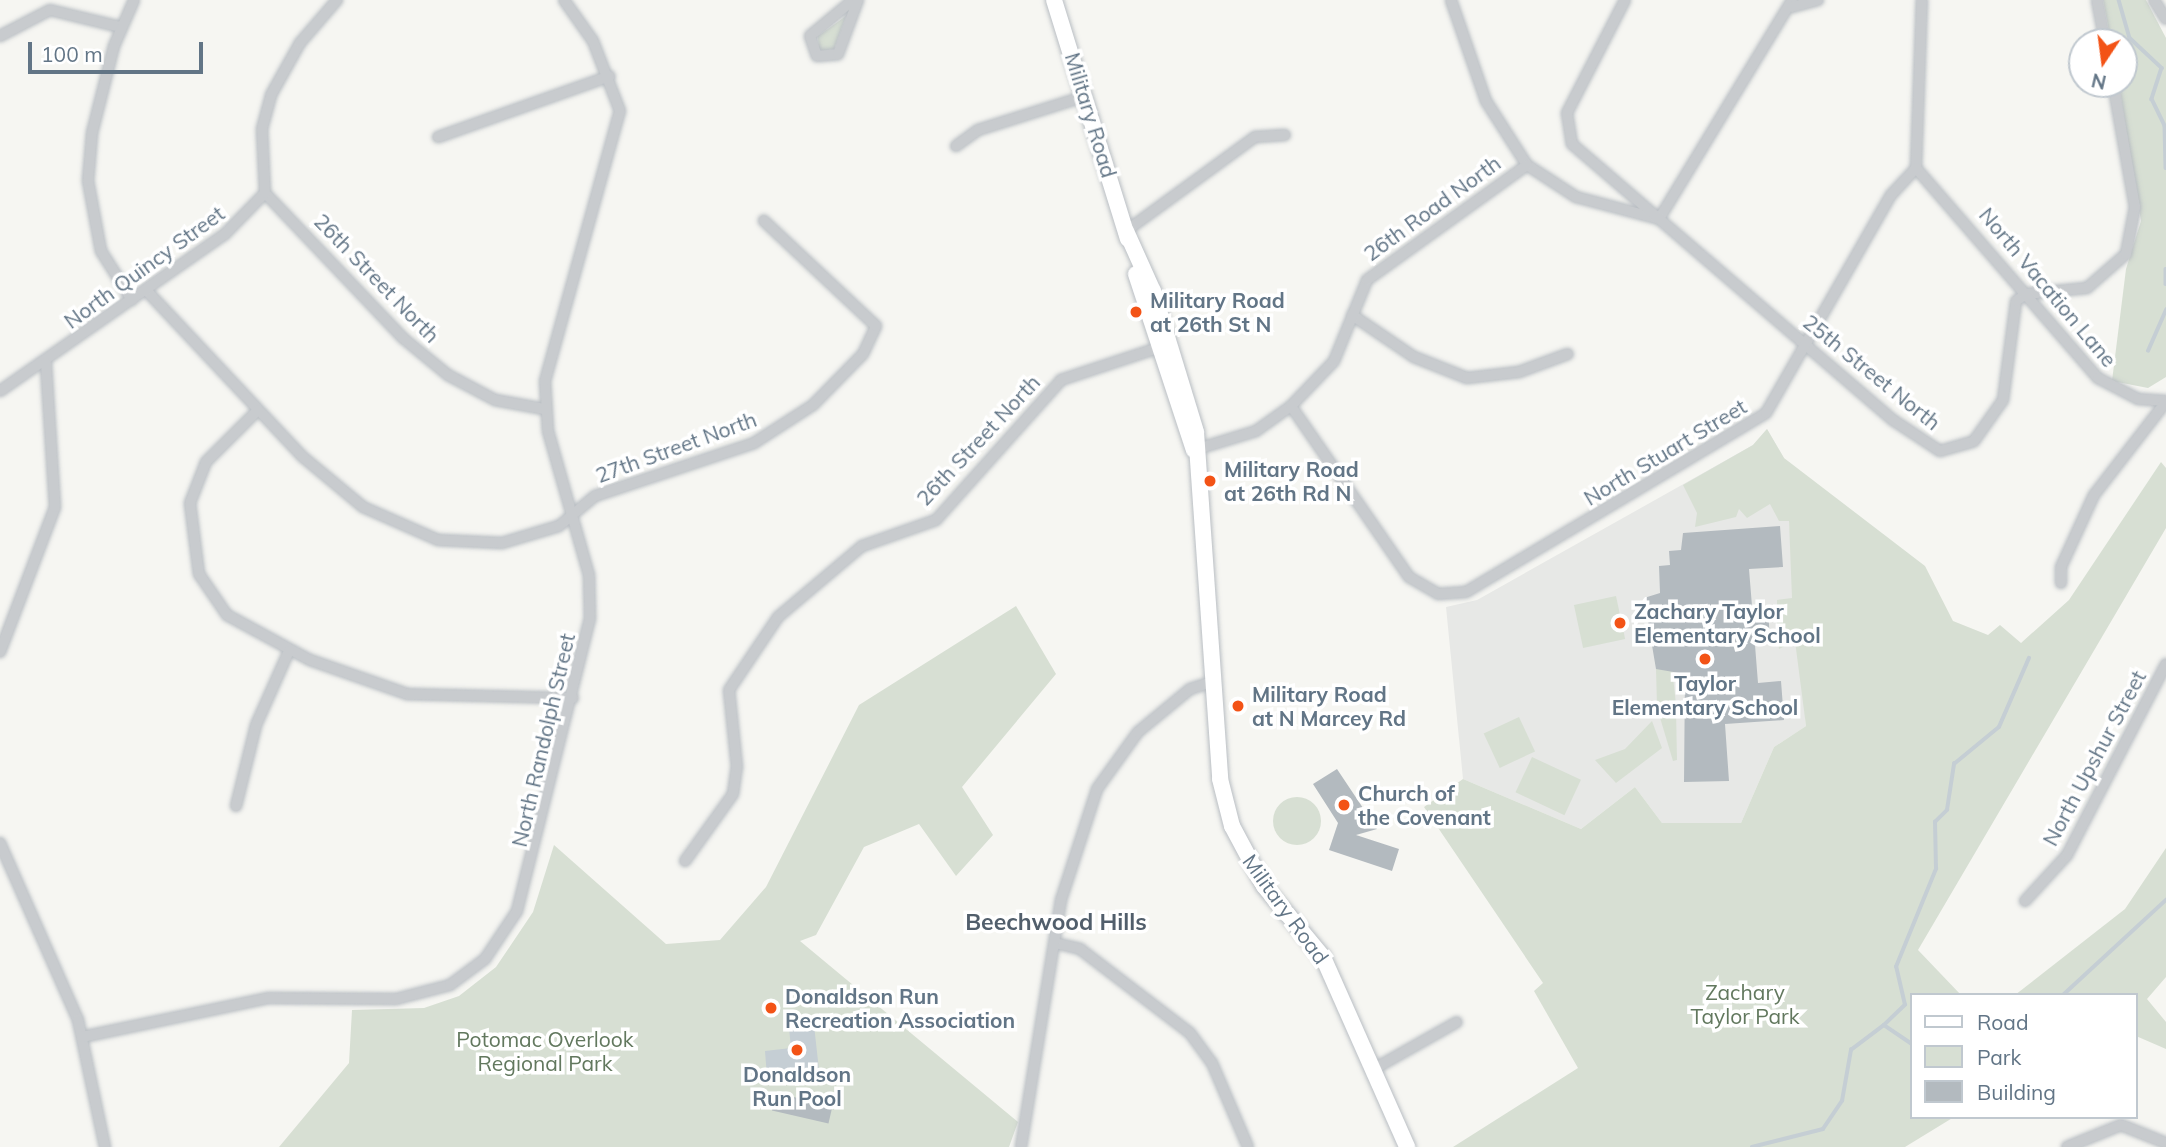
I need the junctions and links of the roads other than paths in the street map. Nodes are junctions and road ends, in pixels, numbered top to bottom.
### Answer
1 (134, 0) edge
2 (337, 0) edge
3 (855, 0) edge
4 (1054, 0) edge
5 (1451, 0) edge
6 (1625, 0) edge
7 (1818, 0) edge
8 (2098, 0) edge
9 (2154, 0) edge
10 (1920, 2) edge
11 (570, 3) edge
12 (1792, 3) edge
13 (2166, 19) edge
14 (121, 27) junction
15 (2103, 28) edge
16 (0, 36) edge
17 (610, 76) junction
18 (1086, 96) junction
19 (2116, 98) edge
20 (1285, 135) dead end
21 (438, 137) dead end
22 (956, 146) dead end
23 (1527, 165) junction
24 (1916, 168) junction
25 (265, 193) junction
26 (1659, 219) junction
27 (764, 221) dead end
28 (1126, 231) junction
29 (146, 290) junction
30 (2026, 294) junction
31 (132, 300) junction
32 (1352, 315) junction
33 (1807, 344) junction
34 (1164, 346) junction
35 (1568, 354) dead end
36 (46, 363) junction
37 (0, 391) edge
38 (2166, 402) edge
39 (1291, 406) junction
40 (544, 409) junction
41 (258, 410) junction
42 (1194, 450) junction
43 (572, 516) junction
44 (2061, 583) dead end
45 (12, 613) junction
46 (0, 616) edge
47 (1, 644) edge
48 (289, 650) junction
49 (2166, 664) edge
50 (1215, 681) junction
51 (573, 698) junction
52 (236, 806) dead end
53 (0, 843) edge
54 (685, 861) dead end
55 (2025, 901) dead end
56 (1055, 943) junction
57 (1457, 1022) dead end
58 (82, 1037) junction
59 (1374, 1069) junction
60 (2166, 1143) edge
61 (105, 1147) edge
62 (1021, 1147) edge
63 (1248, 1147) edge
64 (1407, 1147) edge
65 (2067, 1147) edge

1 - 14 street
2 - 25 street
3 - 3 street
4 - 18 main road, Military Road
5 - 23 street, 25th Street North
6 - 26 street, 25th Street North
7 - 12 street
8 - 15 street
9 - 13 street
10 - 24 street
11 - 17 street
12 - 26 street
14 - 16 street
14 - 31 street
17 - 21 street
17 - 40 street, North Randolph Street
18 - 22 street
18 - 28 main road, Military Road
19 - 30 street
20 - 28 street
23 - 26 street, 25th Street North
23 - 32 street, 26th Road North
24 - 30 street, North Vacation Lane
24 - 33 street, North Stuart Street
25 - 29 street, North Quincy Street
25 - 40 street, 26th Street North
26 - 33 street, 25th Street North
27 - 43 street, 27th Street North
28 - 34 main road, Military Road
29 - 31 street, North Quincy Street
29 - 41 street, 27th Street North
30 - 33 street, 25th Street North
30 - 38 street, North Vacation Lane
31 - 36 street, North Quincy Street
32 - 35 street
32 - 39 street, 26th Road North
33 - 39 street, North Stuart Street
34 - 42 main road, Military Road
34 - 54 street, 26th Street North
36 - 37 street, North Quincy Street
36 - 45 street
38 - 44 street
39 - 42 street, 26th Road North
40 - 43 street, North Randolph Street
41 - 43 street, 27th Street North
41 - 48 street
42 - 50 main road, Military Road
43 - 51 street, North Randolph Street
45 - 46 street
45 - 47 street
48 - 51 street
48 - 52 street
49 - 55 street, North Upshur Street
50 - 56 street
50 - 59 main road, Military Road
51 - 58 street, North Randolph Street
53 - 58 street
56 - 62 street
56 - 63 street
57 - 59 street
58 - 61 street
59 - 64 main road, Military Road
60 - 65 street

